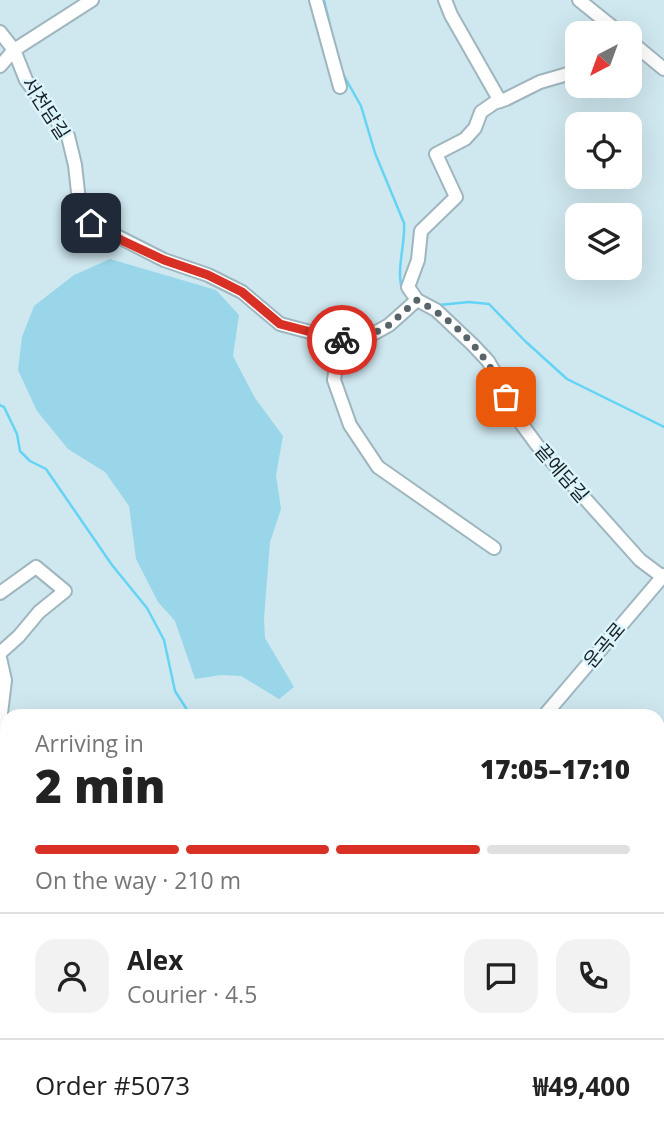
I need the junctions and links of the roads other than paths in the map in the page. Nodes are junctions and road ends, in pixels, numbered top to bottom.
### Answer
1 (92, 0) edge
2 (316, 0) edge
3 (445, 0) edge
4 (579, 0) edge
5 (605, 21) edge
6 (0, 32) edge
7 (14, 50) junction
8 (642, 51) edge
9 (646, 54) junction
10 (642, 55) edge
11 (0, 66) edge
12 (664, 69) edge
13 (565, 75) edge
14 (341, 87) dead end
15 (500, 101) junction
16 (415, 297) junction
17 (340, 340) junction
18 (494, 548) dead end
19 (663, 577) edge
20 (0, 593) edge
21 (0, 655) edge
22 (2, 709) edge
23 (550, 709) edge

1 - 7 street, 서천담길
2 - 14 street
3 - 15 street
4 - 5 street
6 - 7 street
7 - 11 street, 서천담길
7 - 17 street, 서천담길
8 - 9 street
9 - 10 street
9 - 12 street
13 - 15 street
15 - 16 street
16 - 17 street
16 - 19 street, 끝에담길
17 - 18 street
19 - 23 street, 운곡로
20 - 21 street
21 - 22 street

